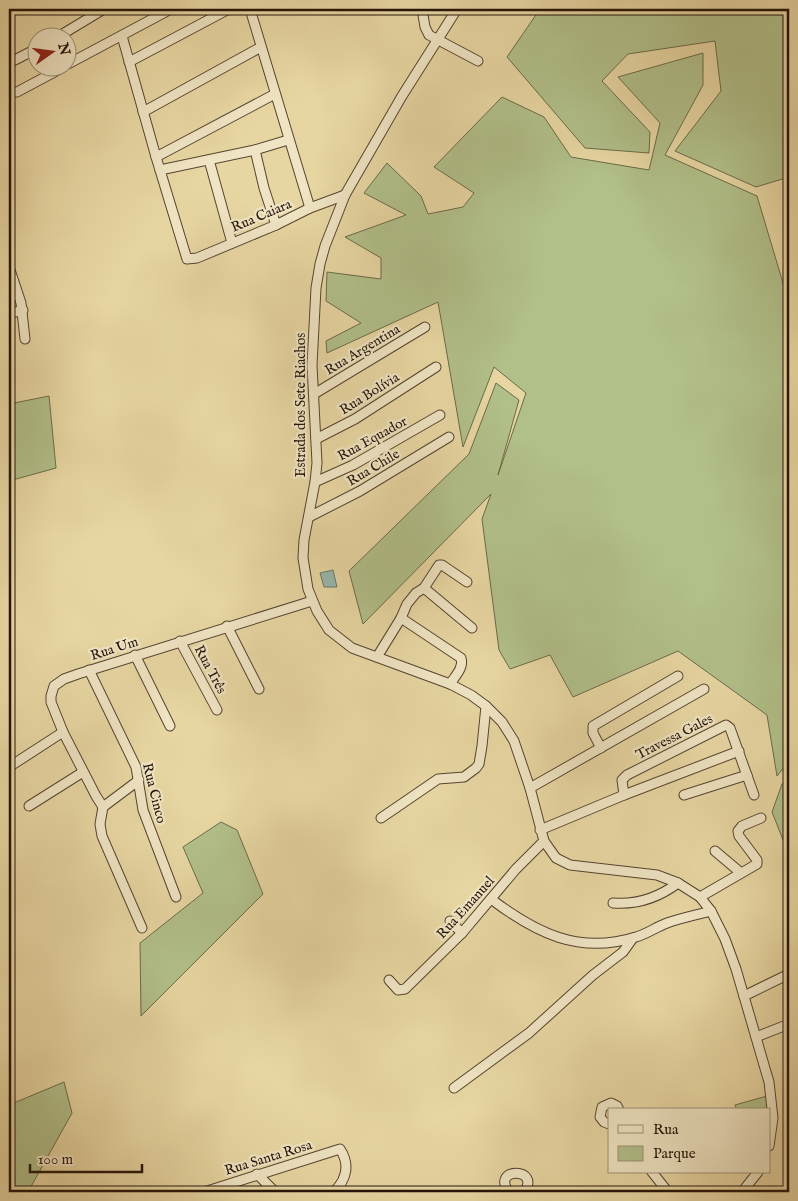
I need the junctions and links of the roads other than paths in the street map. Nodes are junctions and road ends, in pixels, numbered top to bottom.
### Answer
1 (104, 9) edge
2 (171, 9) edge
3 (229, 9) edge
4 (250, 9) edge
5 (422, 9) edge
6 (457, 9) edge
7 (73, 28) edge
8 (122, 36) junction
9 (437, 40) junction
10 (261, 47) junction
11 (28, 53) edge
12 (78, 58) edge
13 (478, 61) dead end
14 (129, 62) junction
15 (9, 63) edge
16 (43, 78) edge
17 (9, 92) edge
18 (275, 94) junction
19 (143, 112) junction
20 (288, 140) junction
21 (255, 150) junction
22 (156, 157) junction
23 (209, 160) junction
24 (160, 170) junction
25 (345, 195) junction
26 (310, 208) junction
27 (276, 225) junction
28 (232, 243) junction
29 (9, 266) edge
30 (23, 310) junction
31 (9, 314) edge
32 (425, 327) dead end
33 (25, 339) dead end
34 (436, 367) dead end
35 (314, 394) junction
36 (440, 414) dead end
37 (449, 437) dead end
38 (316, 439) junction
39 (315, 482) junction
40 (309, 517) junction
41 (467, 582) dead end
42 (424, 588) junction
43 (312, 601) junction
44 (401, 618) junction
45 (227, 626) junction
46 (472, 628) dead end
47 (180, 641) junction
48 (135, 655) junction
49 (377, 657) junction
50 (90, 670) junction
51 (678, 676) dead end
52 (450, 684) junction
53 (259, 689) dead end
54 (704, 689) dead end
55 (486, 706) junction
56 (217, 710) dead end
57 (170, 726) dead end
58 (63, 732) junction
59 (601, 748) junction
60 (739, 751) junction
61 (9, 767) edge
62 (83, 772) junction
63 (747, 775) junction
64 (139, 780) junction
65 (530, 788) junction
66 (624, 795) junction
67 (684, 795) dead end
68 (754, 795) dead end
69 (29, 806) dead end
70 (104, 807) junction
71 (382, 818) dead end
72 (761, 818) dead end
73 (540, 830) junction
74 (544, 841) junction
75 (715, 851) dead end
76 (741, 874) junction
77 (678, 883) junction
78 (700, 896) junction
79 (176, 897) dead end
80 (491, 899) junction
81 (613, 903) dead end
82 (711, 911) junction
83 (450, 921) dead end
84 (142, 928) dead end
85 (462, 933) junction
86 (633, 938) junction
87 (789, 974) edge
88 (389, 980) dead end
89 (744, 996) junction
90 (789, 1024) edge
91 (756, 1037) junction
92 (454, 1088) dead end
93 (618, 1108) edge
94 (608, 1124) edge
95 (770, 1139) edge
96 (256, 1174) junction
97 (654, 1174) edge
98 (756, 1174) edge
99 (526, 1191) edge
100 (204, 1192) edge
101 (275, 1192) edge
102 (334, 1192) edge
103 (509, 1192) edge
104 (668, 1192) edge
105 (742, 1192) edge

1 - 7 street
2 - 8 street
3 - 14 street
4 - 10 street
5 - 9 street
6 - 9 street, Estrada dos Sete Riachos
8 - 12 street
8 - 14 street
9 - 13 street
9 - 25 street, Estrada dos Sete Riachos
10 - 18 street
10 - 19 street
11 - 15 street
14 - 19 street
16 - 17 street
18 - 20 street
18 - 22 street
19 - 22 street
20 - 21 street
20 - 26 street
21 - 23 street
21 - 27 street
22 - 24 street
23 - 24 street
23 - 28 street
24 - 28 street, Rua Caiara
25 - 26 street, Rua Caiara
25 - 35 street, Estrada dos Sete Riachos
26 - 27 street, Rua Caiara
27 - 28 street, Rua Caiara
29 - 30 street
30 - 31 street
30 - 33 street
32 - 35 street, Rua Argentina
34 - 38 street, Rua Bolívia
35 - 38 street, Estrada dos Sete Riachos
36 - 39 street, Rua Equador
37 - 40 street, Rua Chile
38 - 39 street, Estrada dos Sete Riachos
39 - 40 street, Estrada dos Sete Riachos
40 - 43 street, Estrada dos Sete Riachos
41 - 42 street
42 - 44 street
42 - 46 street
43 - 45 street, Rua Um
43 - 49 street, Estrada dos Sete Riachos
44 - 49 street
44 - 52 street
45 - 47 street, Rua Um
45 - 53 street
47 - 48 street, Rua Um
47 - 56 street, Rua Três
48 - 50 street, Rua Um
48 - 57 street
49 - 52 street, Estrada dos Sete Riachos
50 - 58 street, Rua Um
50 - 64 street, Rua Cinco
51 - 59 street
52 - 55 street, Estrada dos Sete Riachos
54 - 59 street
55 - 65 street, Estrada dos Sete Riachos
55 - 71 street
58 - 61 street
58 - 62 street, Rua Um
59 - 65 street
60 - 63 street, Travessa Gales
60 - 66 street
60 - 66 street, Travessa Gales
62 - 69 street
62 - 70 street, Rua Um
63 - 67 street
63 - 68 street, Travessa Gales
64 - 70 street
64 - 79 street, Rua Cinco
65 - 73 street, Estrada dos Sete Riachos
66 - 73 street
70 - 84 street
72 - 76 street
73 - 74 street, Estrada dos Sete Riachos
74 - 77 street, Estrada dos Sete Riachos
74 - 80 street, Rua Emanuel
75 - 76 street
76 - 78 street
77 - 78 street, Estrada dos Sete Riachos
77 - 81 street
78 - 82 street, Estrada dos Sete Riachos
80 - 85 street, Rua Emanuel
80 - 86 street
82 - 86 street
82 - 89 street, Estrada dos Sete Riachos
83 - 85 street
85 - 88 street, Rua Emanuel
86 - 92 street
87 - 89 street
89 - 91 street, Estrada dos Sete Riachos
90 - 91 street
91 - 95 street, Estrada dos Sete Riachos
93 - 94 street
96 - 100 street, Rua Santa Rosa
96 - 101 street
96 - 102 street, Rua Santa Rosa
97 - 104 street
98 - 105 street
99 - 103 street

